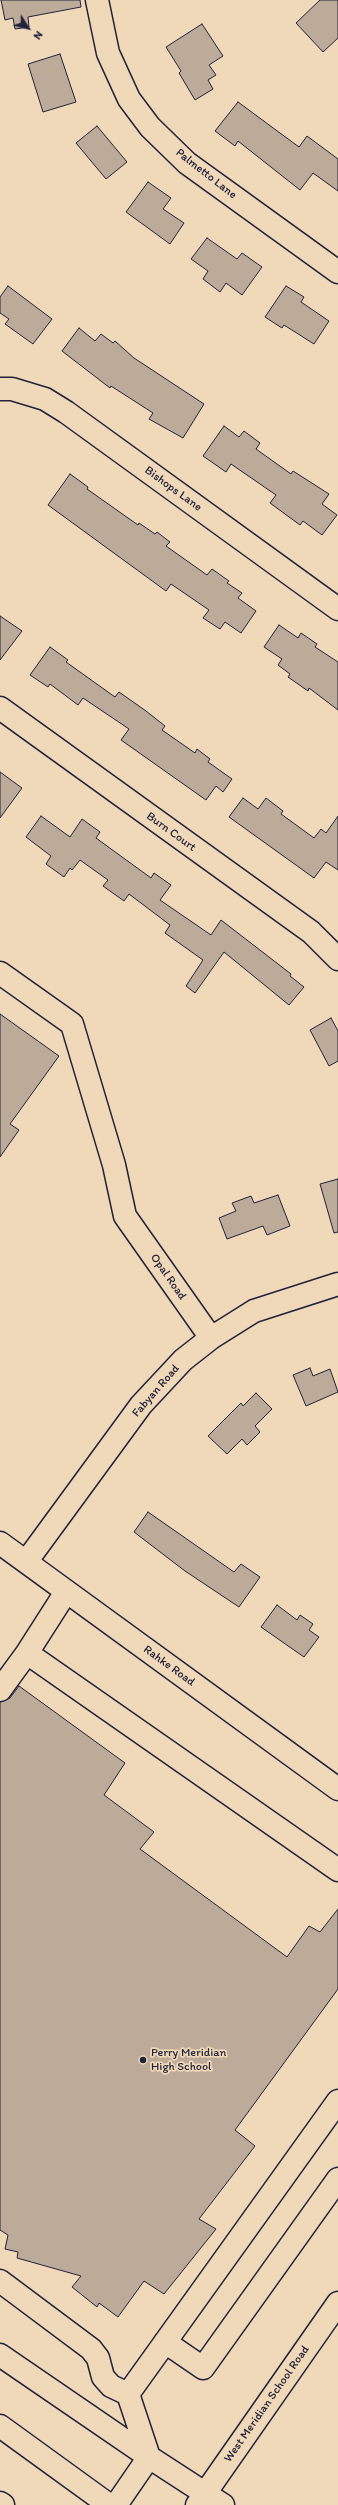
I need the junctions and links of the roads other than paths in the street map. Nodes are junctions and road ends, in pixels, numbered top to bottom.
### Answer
1 (97, 0) edge
2 (338, 272) edge
3 (0, 389) edge
4 (338, 609) edge
5 (0, 708) edge
6 (338, 960) edge
7 (0, 973) edge
8 (338, 1284) edge
9 (211, 1338) junction
10 (0, 1543) edge
11 (26, 1562) junction
12 (66, 1592) junction
13 (27, 1653) junction
14 (0, 1690) edge
15 (338, 1789) edge
16 (338, 1870) edge
17 (338, 2101) edge
18 (338, 2180) edge
19 (0, 2281) edge
20 (338, 2303) edge
21 (165, 2342) junction
22 (0, 2355) edge
23 (128, 2394) junction
24 (0, 2426) edge
25 (149, 2457) junction
26 (201, 2499) edge
27 (0, 2503) edge
28 (3, 2505) edge
29 (109, 2505) edge
30 (116, 2505) edge
31 (223, 2505) edge

1 - 2 street, Palmetto Lane
3 - 4 street, Bishops Lane
5 - 6 street, Burn Court
7 - 9 street, Opal Road
8 - 9 street, Fabyan Road
9 - 11 street, Fabyan Road
10 - 11 street, Rahke Road
11 - 12 street, Rahke Road
12 - 13 street
12 - 15 street, Rahke Road
13 - 14 street
13 - 16 street
17 - 21 street
18 - 21 street
19 - 23 street
20 - 26 street, West Meridian School Road
21 - 23 street
22 - 25 street
23 - 25 street
24 - 29 street
25 - 26 street
25 - 30 street
26 - 31 street
27 - 28 street

